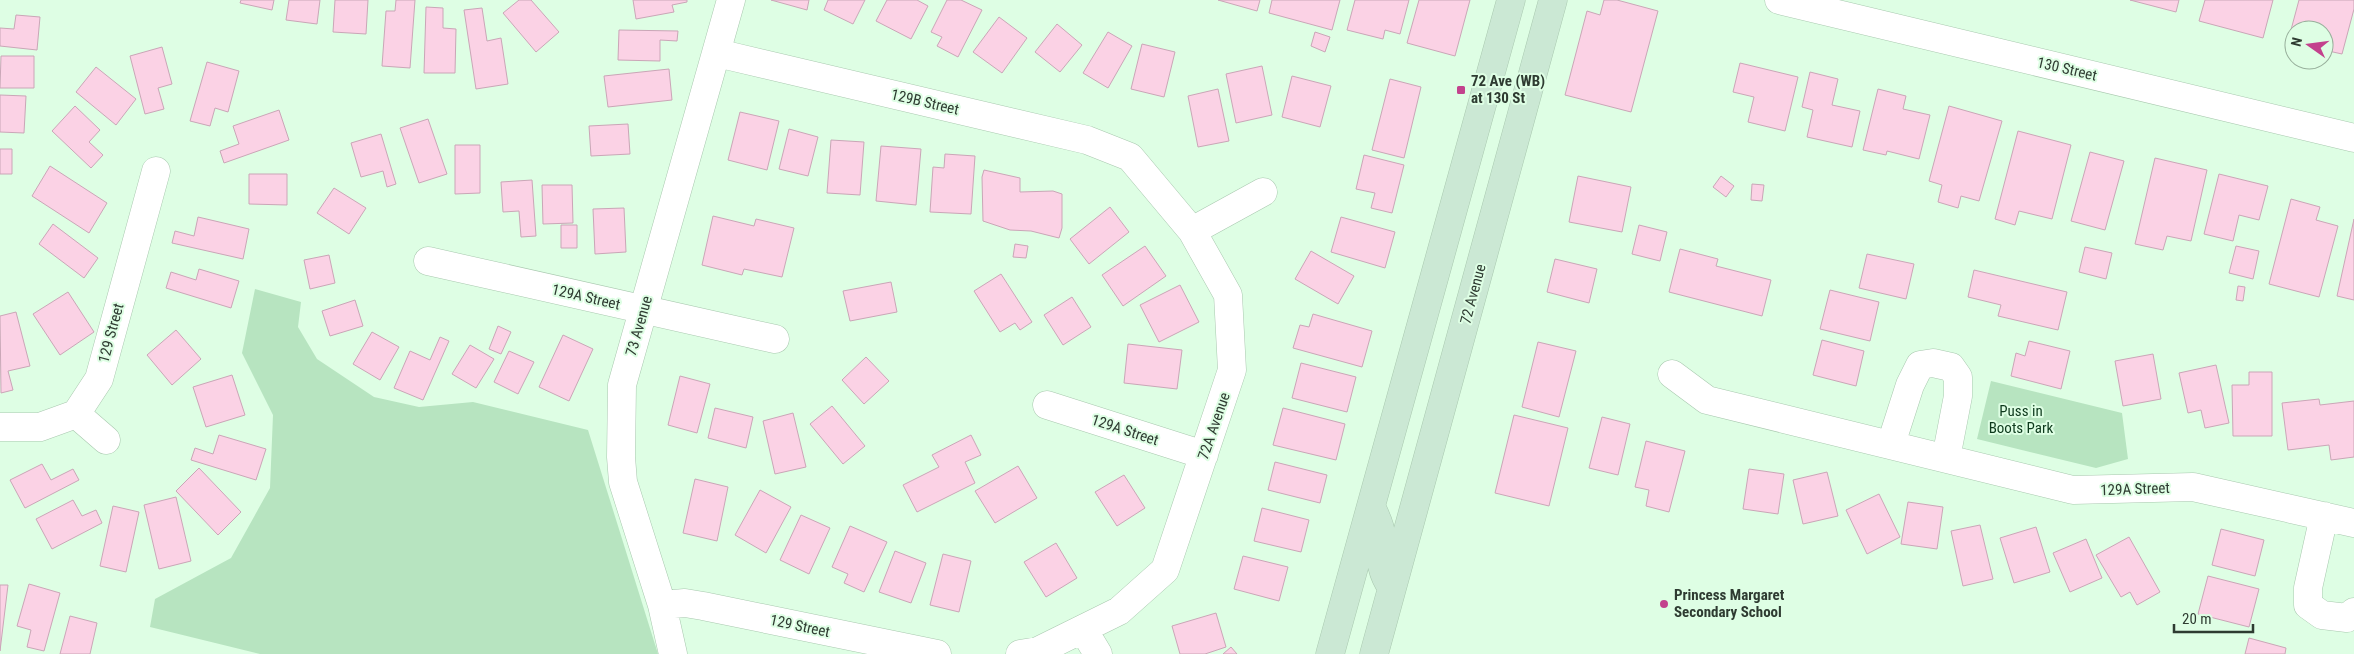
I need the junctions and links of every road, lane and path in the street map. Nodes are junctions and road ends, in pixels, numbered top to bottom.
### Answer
1 (731, 0) edge
2 (1511, 0) edge
3 (1553, 0) edge
4 (1779, 0) edge
5 (717, 53) junction
6 (2354, 138) edge
7 (1130, 157) joint
8 (156, 171) dead end
9 (1263, 192) dead end
10 (1192, 231) junction
11 (428, 261) dead end
12 (644, 310) junction
13 (775, 339) dead end
14 (1672, 374) dead end
15 (1047, 404) dead end
16 (76, 414) junction
17 (0, 427) edge
18 (106, 440) dead end
19 (1891, 444) junction
20 (1204, 455) junction
21 (1946, 458) junction
22 (1371, 504) junction
23 (2324, 516) junction
24 (2354, 523) edge
25 (1392, 588) junction
26 (662, 606) junction
27 (2354, 612) edge
28 (1083, 629) junction
29 (1029, 652) edge
30 (673, 654) edge
31 (937, 654) edge
32 (1098, 654) edge
33 (1330, 654) edge
34 (1374, 654) edge

1 - 5 street, 73 Avenue
2 - 22 main road
3 - 25 main road, 72 Avenue
4 - 6 street, 130 Street
5 - 7 street, 129B Street
5 - 12 street, 73 Avenue
7 - 10 street, 72A Avenue
8 - 16 street, 129 Street
9 - 10 street
10 - 20 street, 72A Avenue
11 - 12 street, 129A Street
12 - 13 street, 129A Street
12 - 26 street, 73 Avenue
14 - 19 street, 129A Street
15 - 20 street, 129A Street
16 - 17 street
16 - 18 street
19 - 21 street, 129A Street
19 - 21 street
20 - 28 street, 72A Avenue
21 - 23 street, 129A Street
22 - 25 main road
22 - 33 main road
23 - 24 street, 129A Street
23 - 27 street
25 - 34 main road, 72 Avenue
26 - 30 street, 73 Avenue
26 - 31 street, 129 Street
28 - 29 street, 72A Avenue
28 - 32 street

